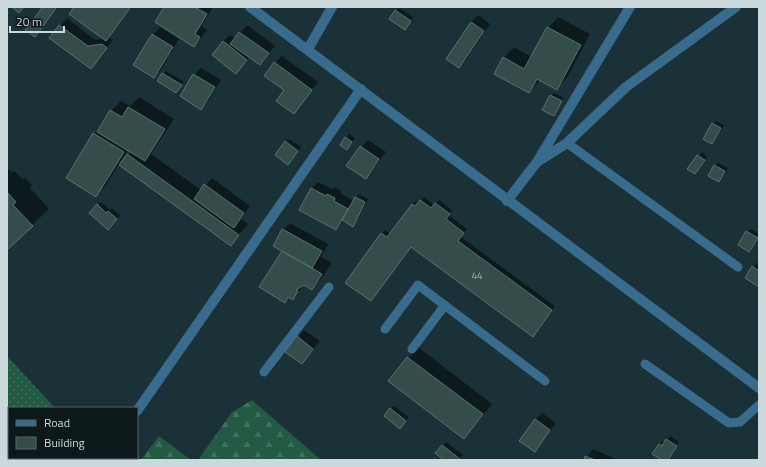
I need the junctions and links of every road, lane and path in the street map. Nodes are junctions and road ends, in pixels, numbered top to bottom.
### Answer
1 (250, 7) edge
2 (332, 7) edge
3 (630, 7) edge
4 (736, 7) edge
5 (308, 49) junction
6 (361, 89) junction
7 (567, 143) junction
8 (537, 162) junction
9 (507, 201) junction
10 (738, 267) dead end
11 (329, 287) dead end
12 (445, 305) junction
13 (384, 329) dead end
14 (412, 349) dead end
15 (645, 364) dead end
16 (264, 372) dead end
17 (545, 381) dead end
18 (759, 388) edge
19 (759, 405) edge
20 (138, 410) edge

1 - 5 street
2 - 5 street
3 - 8 street
4 - 7 street
5 - 6 street
6 - 9 street
6 - 20 street
7 - 8 street
7 - 10 lane
8 - 9 street
9 - 18 street
11 - 16 lane
12 - 13 lane
12 - 14 lane
12 - 17 lane
15 - 19 lane

